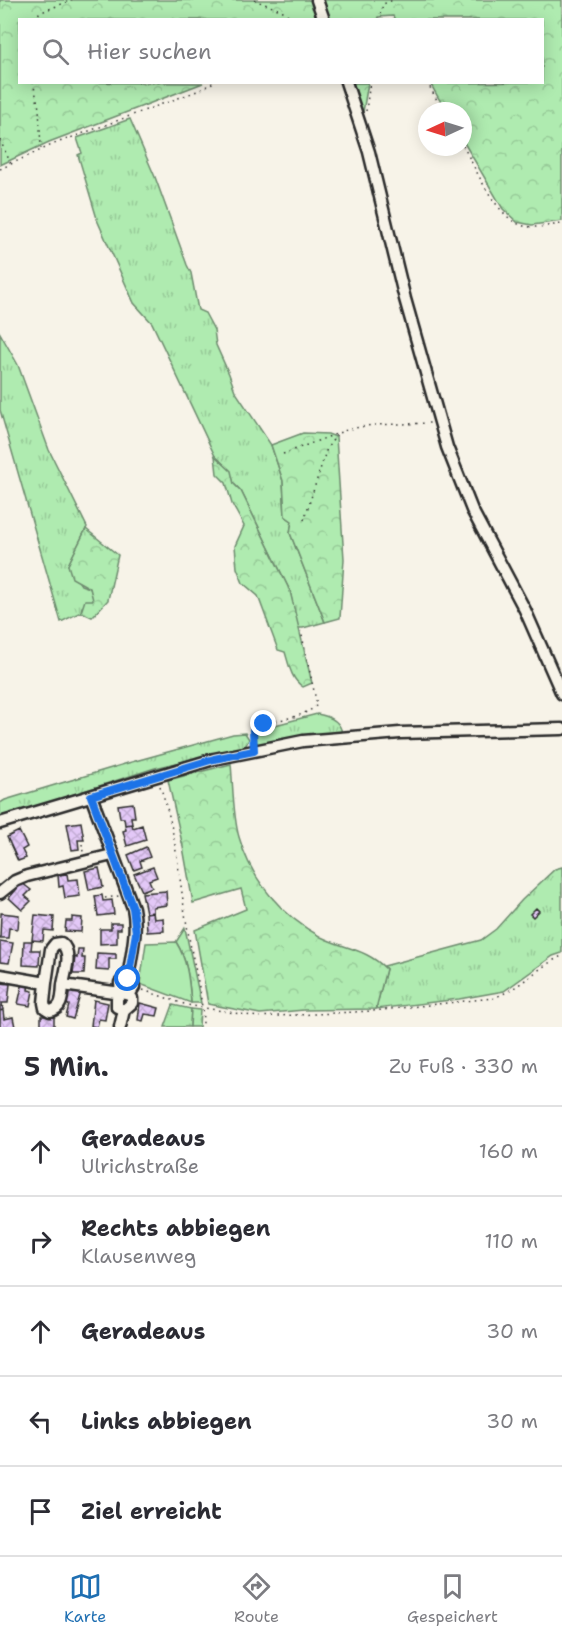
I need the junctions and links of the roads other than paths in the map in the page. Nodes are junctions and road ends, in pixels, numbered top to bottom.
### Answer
1 (317, 0) edge
2 (323, 18) edge
3 (347, 84) edge
4 (562, 694) edge
5 (562, 729) edge
6 (91, 796) junction
7 (0, 823) edge
8 (112, 855) junction
9 (0, 893) edge
10 (0, 975) edge
11 (46, 983) junction
12 (63, 985) junction
13 (128, 988) junction
14 (120, 1027) edge

1 - 2 street
3 - 4 street
5 - 6 street
6 - 7 street
6 - 8 street
8 - 9 street
8 - 13 street
10 - 11 street
11 - 12 street
11 - 12 street
12 - 13 street
13 - 14 street

